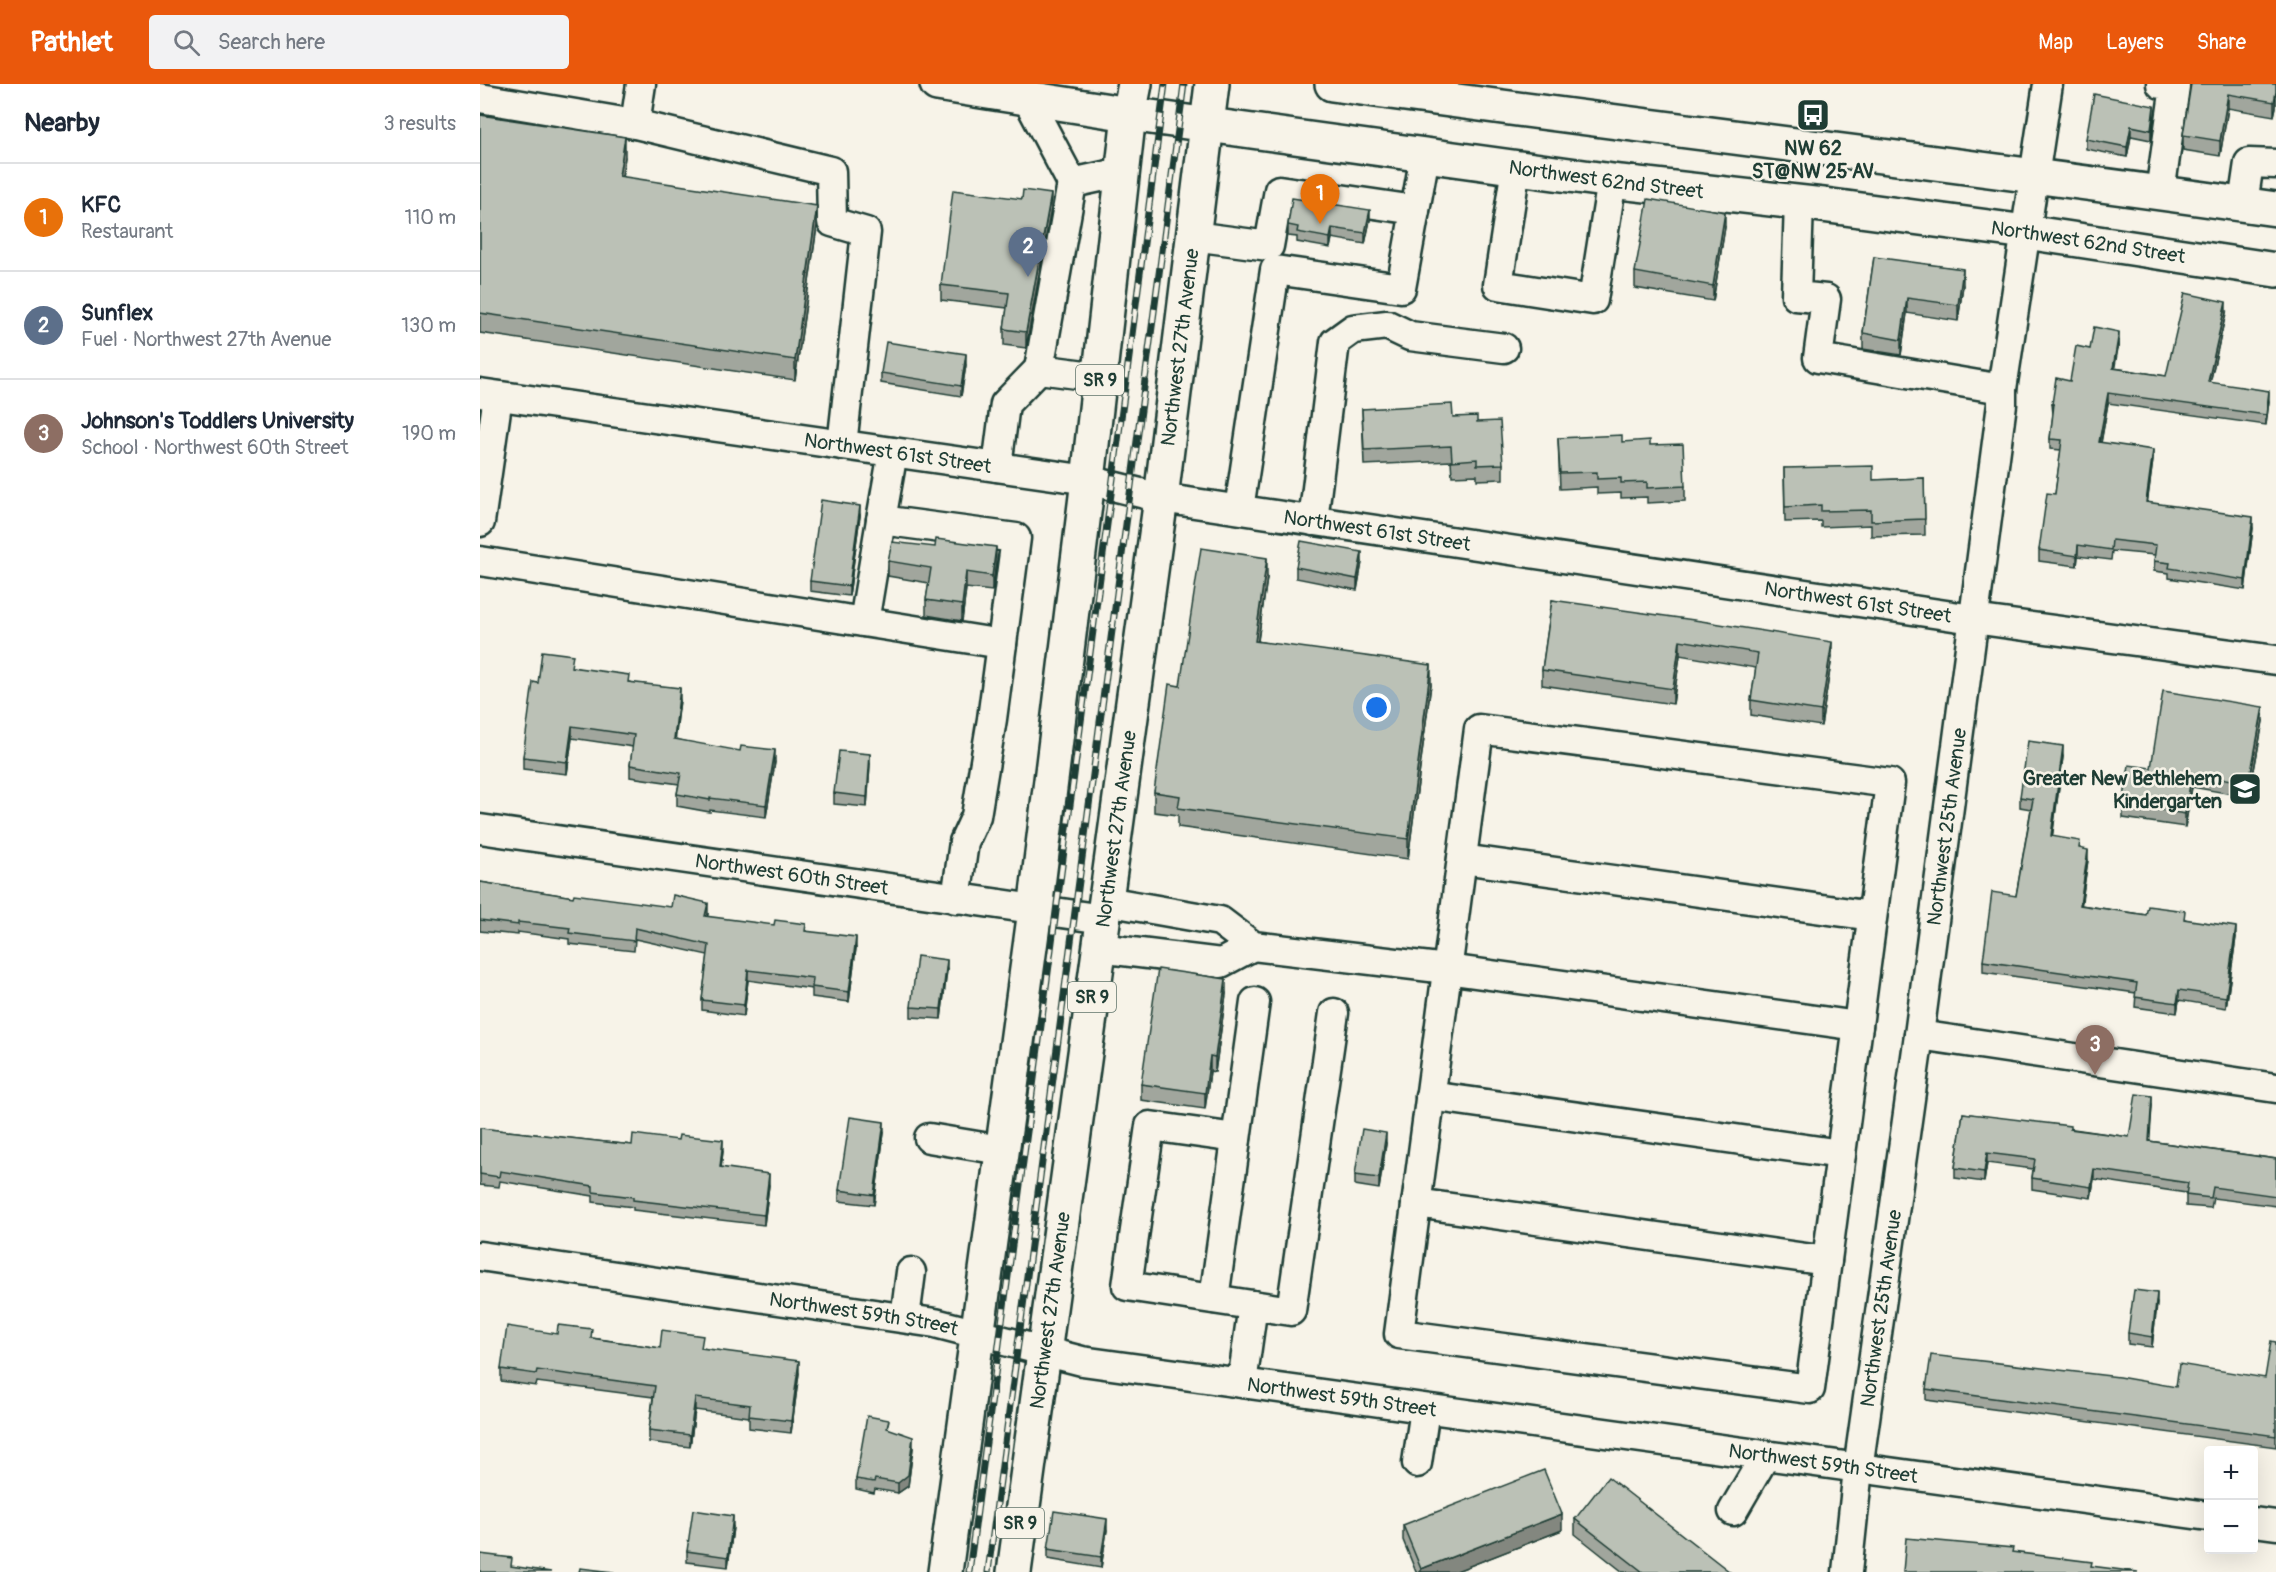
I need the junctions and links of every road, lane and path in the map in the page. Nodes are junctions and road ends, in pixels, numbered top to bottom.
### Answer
1 (641, 84) edge
2 (937, 84) edge
3 (1212, 84) edge
4 (1332, 84) edge
5 (2048, 84) edge
6 (2161, 84) edge
7 (480, 98) edge
8 (1027, 98) junction
9 (1132, 99) edge
10 (635, 124) junction
11 (1207, 124) junction
12 (1425, 155) junction
13 (2276, 164) edge
14 (1516, 167) junction
15 (1123, 172) junction
16 (2034, 175) junction
17 (1612, 180) junction
18 (1071, 183) junction
19 (2160, 193) junction
20 (1799, 202) junction
21 (2242, 204) junction
22 (2276, 209) edge
23 (1415, 210) junction
24 (2026, 232) junction
25 (1193, 236) junction
26 (1272, 258) junction
27 (2276, 270) edge
28 (1504, 348) dead end
29 (1039, 369) junction
30 (1100, 377) junction
31 (1863, 386) dead end
32 (489, 395) edge
33 (2002, 396) junction
34 (842, 445) junction
35 (893, 452) junction
36 (997, 467) junction
37 (1088, 480) junction
38 (1161, 498) junction
39 (1239, 509) junction
40 (881, 520) junction
41 (1313, 521) junction
42 (480, 522) edge
43 (480, 561) edge
44 (1973, 619) junction
45 (864, 622) junction
46 (1002, 644) junction
47 (2276, 660) edge
48 (480, 829) edge
49 (1462, 859) junction
50 (957, 899) junction
51 (1035, 910) junction
52 (1872, 916) junction
53 (1103, 922) junction
54 (1253, 946) junction
55 (1447, 969) junction
56 (1255, 1002) dead end
57 (1334, 1013) dead end
58 (1858, 1026) junction
59 (1919, 1035) junction
60 (2276, 1088) edge
61 (1430, 1096) junction
62 (928, 1138) dead end
63 (1236, 1138) junction
64 (1001, 1150) junction
65 (1841, 1154) junction
66 (1416, 1203) junction
67 (480, 1256) edge
68 (1827, 1261) junction
69 (911, 1272) dead end
70 (1214, 1299) junction
71 (1253, 1305) junction
72 (905, 1318) junction
73 (976, 1333) junction
74 (1043, 1351) junction
75 (1242, 1383) junction
76 (1425, 1409) junction
77 (1765, 1456) junction
78 (1417, 1463) dead end
79 (1858, 1469) junction
80 (1733, 1511) dead end
81 (2204, 1515) edge
82 (2258, 1523) edge
83 (2276, 1525) edge
84 (945, 1572) edge
85 (1014, 1572) edge
86 (1846, 1572) edge

1 - 10 street
2 - 8 main road, Northwest 62nd Street
3 - 11 main road, Northwest 27th Avenue / SR 9
4 - 16 main road
5 - 16 street, Northwest 25th Avenue
6 - 19 street
7 - 10 street
8 - 9 main road, Northwest 62nd Street
8 - 18 street
9 - 11 main road, Northwest 62nd Street
9 - 15 main road, SR 9
10 - 34 street
11 - 12 main road, Northwest 62nd Street
11 - 25 main road, Northwest 27th Avenue / SR 9
12 - 14 main road, Northwest 62nd Street
12 - 23 street
13 - 21 street
14 - 17 main road, Northwest 62nd Street
14 - 17 street
15 - 18 street
15 - 30 main road, SR 9
16 - 19 main road
16 - 24 street, Northwest 25th Avenue
17 - 20 main road, Northwest 62nd Street
18 - 29 street
19 - 21 main road
20 - 24 main road, Northwest 62nd Street
20 - 33 street
21 - 22 main road
23 - 26 street
23 - 26 street
24 - 27 main road, Northwest 62nd Street
24 - 33 street, Northwest 25th Avenue
25 - 26 street
25 - 38 main road, Northwest 27th Avenue / SR 9
26 - 39 street
28 - 41 street
29 - 30 street
29 - 36 street
30 - 37 main road, SR 9
31 - 33 street
32 - 34 street, Northwest 61st Street
32 - 42 street
33 - 44 street, Northwest 25th Avenue
34 - 35 street, Northwest 61st Street
35 - 36 street, Northwest 61st Street
35 - 40 street
36 - 37 street, Northwest 61st Street
37 - 38 street, Northwest 61st Street
37 - 51 main road, SR 9
38 - 39 street, Northwest 61st Street
38 - 53 main road, Northwest 27th Avenue / SR 9
39 - 41 street, Northwest 61st Street
40 - 45 street
40 - 46 street
41 - 44 street, Northwest 61st Street
43 - 45 street
44 - 47 street, Northwest 61st Street
44 - 59 street, Northwest 25th Avenue
45 - 46 street
46 - 50 street
48 - 50 street, Northwest 60th Street
49 - 52 street
49 - 52 street
49 - 55 street
50 - 51 street, Northwest 60th Street
51 - 53 street, Northwest 60th Street
51 - 64 main road, SR 9
52 - 58 street
53 - 54 street
53 - 54 street
53 - 74 main road, Northwest 27th Avenue / SR 9
54 - 55 street
55 - 58 street
55 - 61 street
56 - 63 street
57 - 71 street
58 - 65 street
59 - 60 street
59 - 79 street, Northwest 25th Avenue
61 - 65 street
61 - 66 street
62 - 64 street
63 - 70 street
63 - 70 street
64 - 73 main road, SR 9
65 - 68 street
66 - 68 street
66 - 68 street
67 - 72 street, Northwest 59th Street
69 - 72 street
70 - 71 street
71 - 75 street
72 - 73 street, Northwest 59th Street
73 - 74 street, Northwest 59th Street
73 - 84 main road, SR 9
74 - 75 street, Northwest 59th Street
74 - 85 main road, Northwest 27th Avenue / SR 9
75 - 76 street, Northwest 59th Street
76 - 77 street, Northwest 59th Street
76 - 78 street
77 - 79 street, Northwest 59th Street
77 - 80 street
79 - 81 street, Northwest 59th Street
79 - 86 street, Northwest 25th Avenue
82 - 83 street

